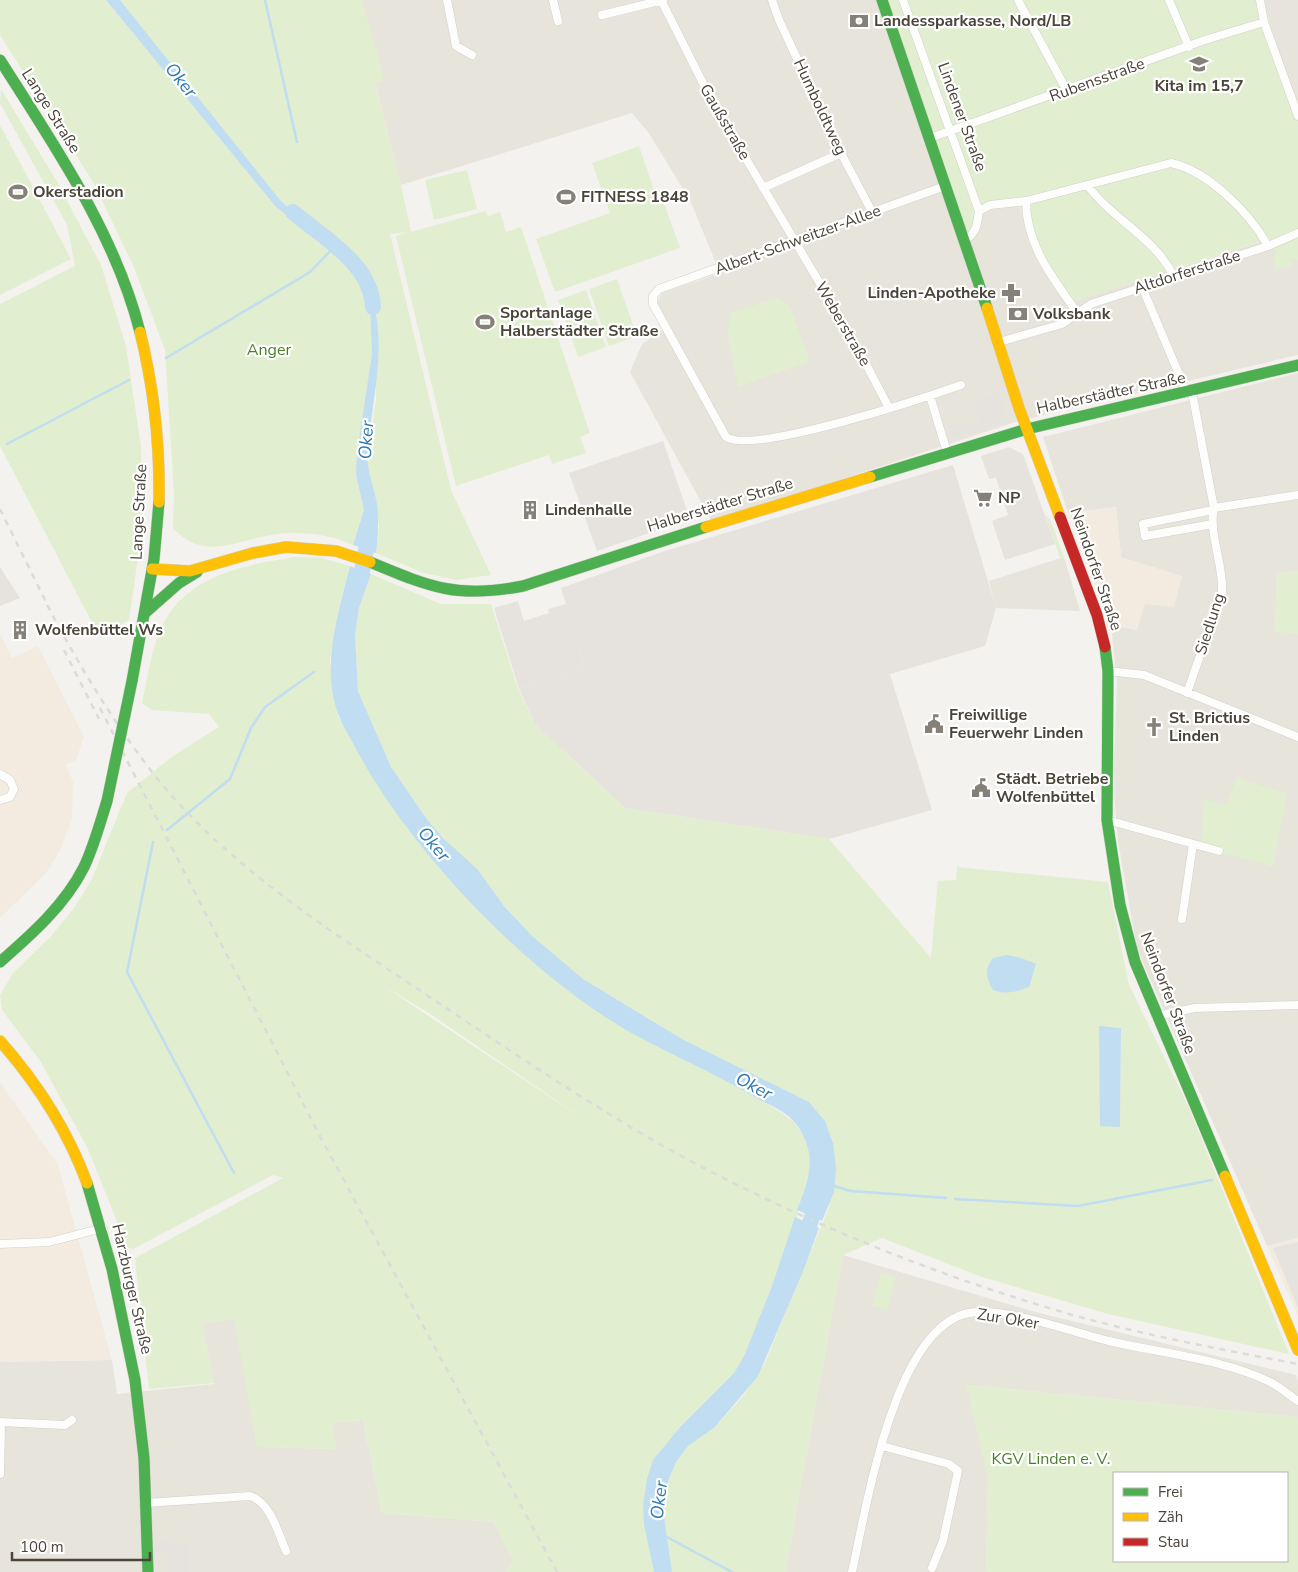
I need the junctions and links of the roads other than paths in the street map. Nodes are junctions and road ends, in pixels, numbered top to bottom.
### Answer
1 (447, 0) edge
2 (553, 0) edge
3 (662, 0) edge
4 (772, 0) edge
5 (882, 0) edge
6 (903, 0) edge
7 (1018, 0) edge
8 (1169, 0) edge
9 (1260, 0) edge
10 (602, 15) dead end
11 (558, 21) dead end
12 (1264, 22) junction
13 (1189, 47) junction
14 (472, 55) dead end
15 (0, 60) edge
16 (1067, 90) junction
17 (1298, 116) edge
18 (949, 131) junction
19 (930, 138) junction
20 (841, 153) junction
21 (946, 186) junction
22 (1088, 186) junction
23 (763, 188) junction
24 (1026, 201) junction
25 (979, 211) junction
26 (872, 212) junction
27 (1298, 233) edge
28 (795, 240) junction
29 (964, 240) junction
30 (1268, 246) junction
31 (1174, 277) junction
32 (1142, 287) junction
33 (1078, 314) junction
34 (999, 342) junction
35 (1298, 365) edge
36 (961, 385) dead end
37 (1190, 393) junction
38 (930, 396) junction
39 (889, 408) junction
40 (1027, 429) junction
41 (947, 452) junction
42 (1298, 495) edge
43 (1213, 509) junction
44 (1213, 524) junction
45 (152, 569) junction
46 (200, 570) junction
47 (145, 612) junction
48 (1108, 671) junction
49 (1187, 693) junction
50 (1298, 737) edge
51 (0, 774) edge
52 (0, 800) edge
53 (1108, 820) junction
54 (1193, 844) junction
55 (1219, 851) dead end
56 (1182, 919) dead end
57 (0, 962) edge
58 (1298, 1005) edge
59 (1156, 1016) junction
60 (0, 1032) edge
61 (4, 1045) edge
62 (103, 1228) junction
63 (0, 1244) edge
64 (1298, 1350) edge
65 (1298, 1401) edge
66 (72, 1420) dead end
67 (1, 1422) edge
68 (882, 1446) junction
69 (0, 1474) edge
70 (146, 1503) junction
71 (286, 1551) dead end
72 (932, 1568) dead end
73 (148, 1572) edge
74 (852, 1572) edge

1 - 14 street
2 - 11 street
3 - 10 street
3 - 23 street, Gaußstraße
4 - 20 street, Humboldtweg
5 - 19 main road
6 - 18 street, Lindener Straße
7 - 16 street
8 - 13 street
9 - 12 street
12 - 13 street, Rubensstraße
12 - 17 street
13 - 16 street, Rubensstraße
15 - 45 main road, Lange Straße
16 - 18 street, Rubensstraße
18 - 19 street, Rubensstraße
18 - 25 street, Lindener Straße
19 - 21 main road
20 - 23 street
20 - 26 street, Humboldtweg
21 - 26 street, Albert-Schweitzer-Allee
21 - 29 main road
22 - 24 street
22 - 30 street
22 - 31 street
23 - 28 street, Gaußstraße
24 - 25 street
24 - 33 street
25 - 29 street
26 - 28 street, Albert-Schweitzer-Allee
27 - 30 street, Altdorferstraße
28 - 39 street, Weberstraße
28 - 39 street, Albert-Schweitzer-Allee
29 - 34 main road
30 - 31 street, Altdorferstraße
31 - 32 street, Altdorferstraße
32 - 33 street, Altdorferstraße
32 - 37 street, Siedlung
33 - 34 street, Altdorferstraße
34 - 40 main road
35 - 37 main road, Halberstädter Straße
36 - 38 street
37 - 40 main road, Halberstädter Straße
37 - 43 street, Siedlung
38 - 39 street
38 - 41 street
40 - 41 main road, Halberstädter Straße
40 - 48 main road, Neindorfer Straße
41 - 46 main road, Halberstädter Straße
42 - 43 street
43 - 44 street, Siedlung
43 - 44 street
44 - 49 street, Siedlung
45 - 46 main road, Halberstädter Straße
45 - 47 main road, Lange Straße
46 - 47 main road
47 - 57 main road, Lange Straße, bridge
48 - 49 street
48 - 53 main road, Neindorfer Straße
49 - 50 street
51 - 52 street
53 - 54 street
53 - 59 main road, Neindorfer Straße
54 - 55 street
54 - 56 street
58 - 59 street
59 - 64 main road, Neindorfer Straße
60 - 61 main road, Harzburger Straße
61 - 62 main road, Harzburger Straße
62 - 63 street
62 - 70 main road, Harzburger Straße
65 - 68 street, Zur Oker
66 - 67 street
67 - 69 street
68 - 72 street
68 - 74 street, Zur Oker
70 - 71 street
70 - 73 main road, Harzburger Straße

